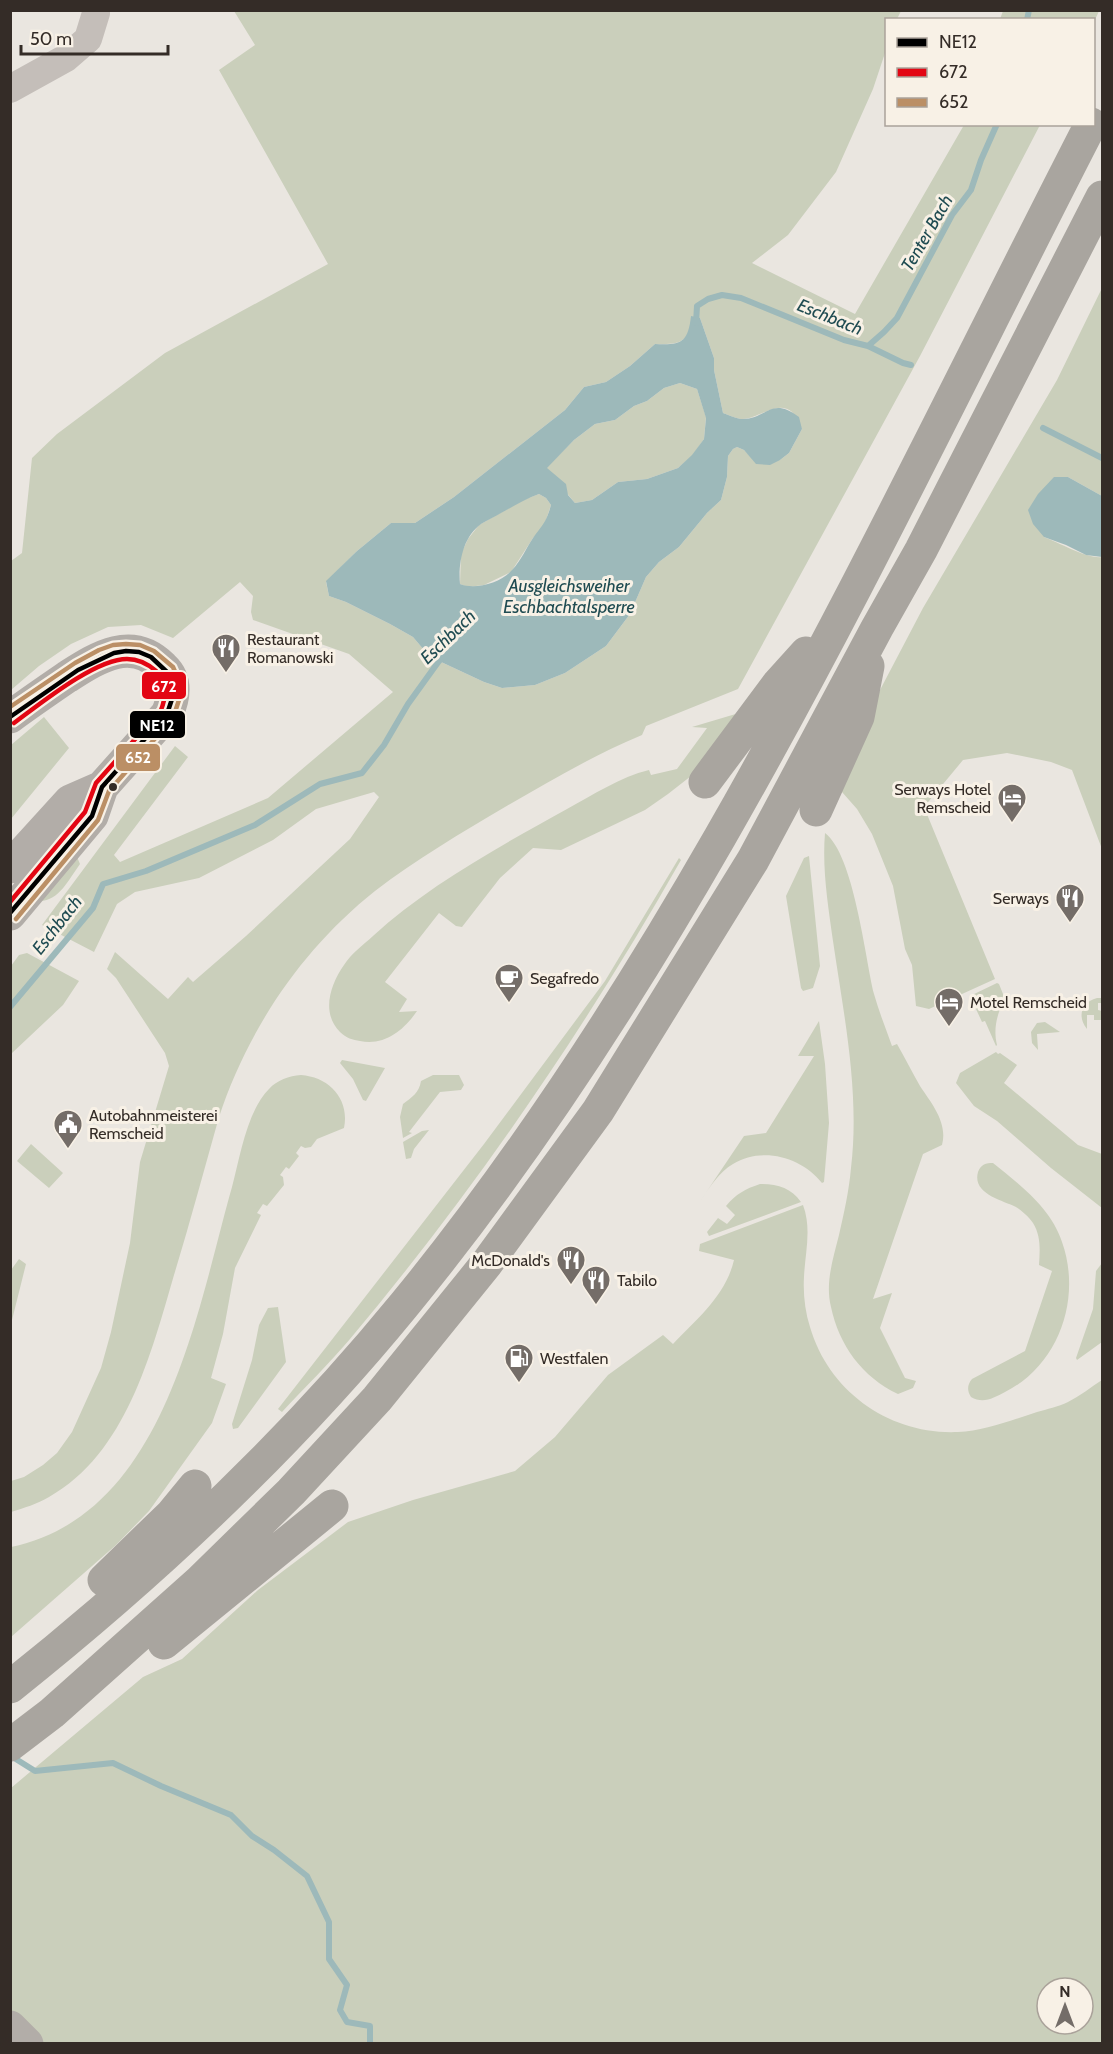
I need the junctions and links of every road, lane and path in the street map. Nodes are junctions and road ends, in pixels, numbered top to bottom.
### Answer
1 (96, 13) dead end
2 (10, 89) edge
3 (1102, 103) edge
4 (1095, 117) edge
5 (1090, 126) edge
6 (1102, 197) edge
7 (840, 616) junction
8 (876, 628) junction
9 (10, 717) edge
10 (705, 782) dead end
11 (102, 787) junction
12 (816, 810) dead end
13 (10, 867) edge
14 (10, 914) edge
15 (195, 1486) dead end
16 (332, 1506) dead end
17 (62, 1646) junction
18 (93, 1677) junction
19 (10, 1687) edge
20 (10, 1745) edge
21 (10, 2027) edge
22 (27, 2043) edge

1 - 2 street
3 - 4 highway
5 - 7 highway
6 - 8 highway
7 - 10 highway
7 - 17 highway
8 - 12 highway
8 - 18 highway
9 - 11 main road
11 - 13 main road
11 - 14 main road
15 - 17 highway
16 - 18 highway
17 - 19 highway
18 - 20 highway
21 - 22 main road

